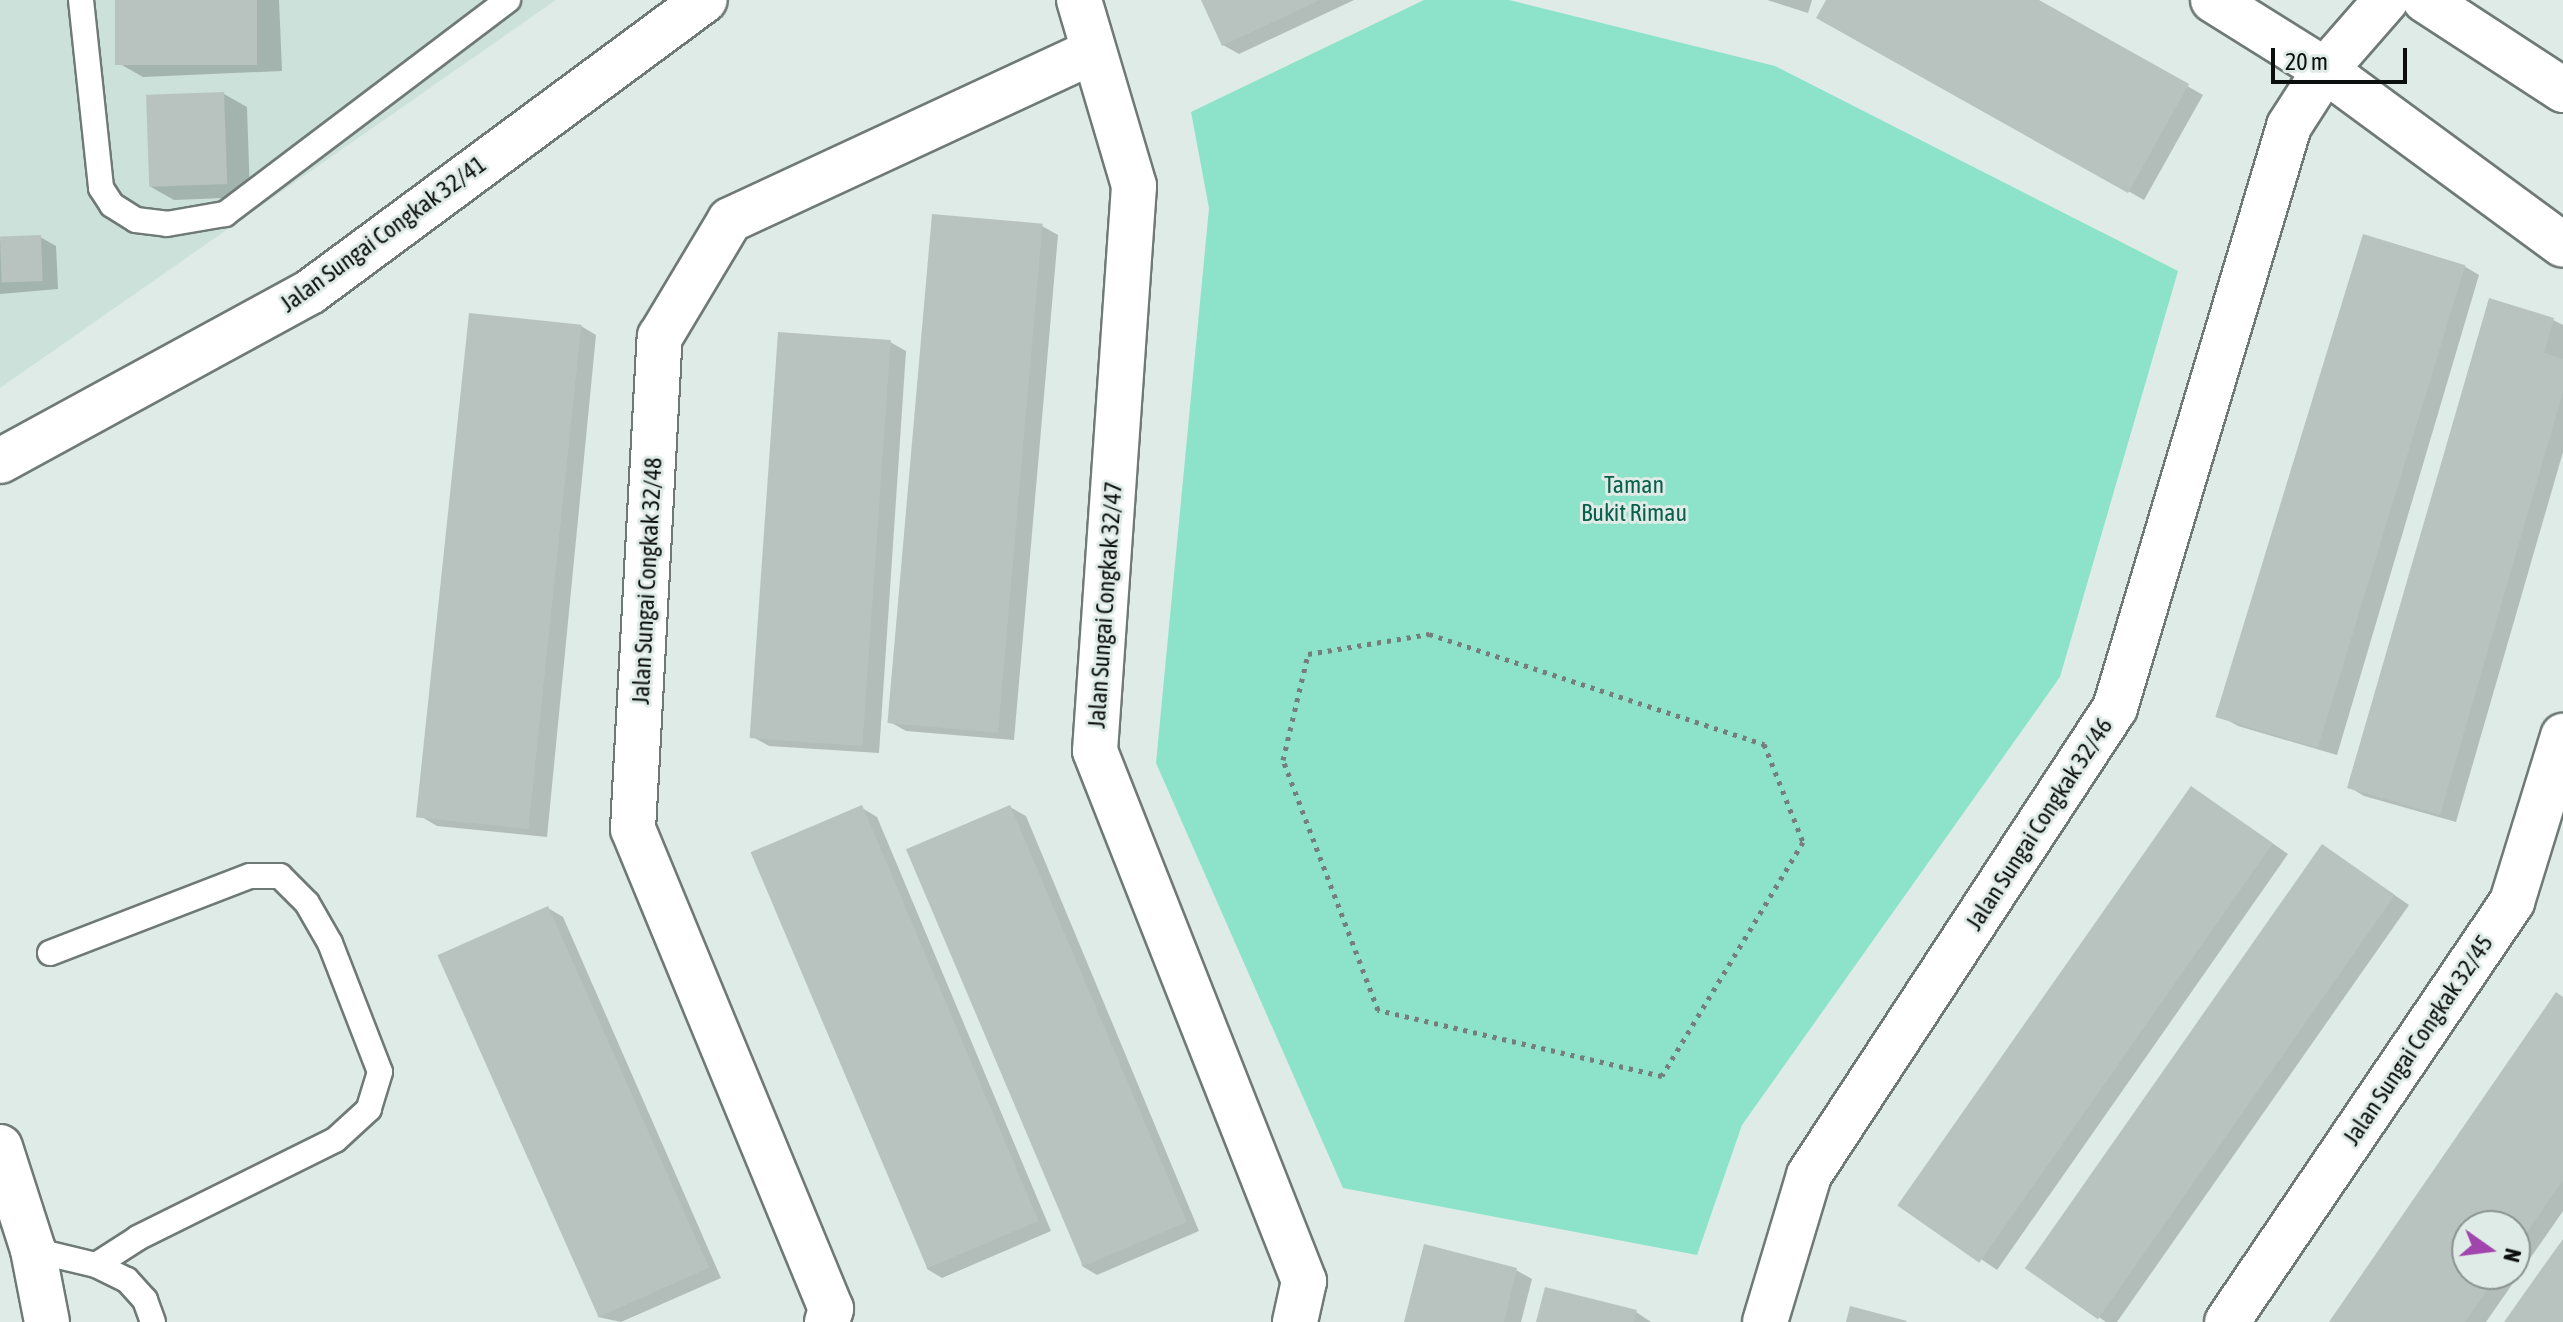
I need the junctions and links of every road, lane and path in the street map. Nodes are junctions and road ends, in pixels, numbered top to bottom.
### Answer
1 (81, 0) edge
2 (508, 0) edge
3 (705, 0) edge
4 (1079, 0) edge
5 (2213, 0) edge
6 (2386, 0) edge
7 (2425, 0) edge
8 (1092, 52) junction
9 (2325, 70) junction
10 (2563, 90) edge
11 (2563, 245) edge
12 (0, 461) edge
13 (2563, 736) edge
14 (50, 953) dead end
15 (1662, 1076) joint
16 (0, 1147) edge
17 (33, 1250) junction
18 (96, 1265) junction
19 (47, 1322) edge
20 (153, 1322) edge
21 (827, 1322) edge
22 (1295, 1322) edge
23 (1765, 1322) edge
24 (2227, 1322) edge

1 - 2 lane
3 - 12 street, Jalan Sungai Congkak 32/41
4 - 8 street, Jalan Sungai Congkak 32/47
5 - 9 street
6 - 9 street, Jalan Sungai Congkak 32/46
7 - 10 street
8 - 21 street, Jalan Sungai Congkak 32/48
8 - 22 street, Jalan Sungai Congkak 32/47
9 - 11 street
9 - 23 street, Jalan Sungai Congkak 32/46
13 - 24 street, Jalan Sungai Congkak 32/45
14 - 18 lane
15 - 15 path
16 - 17 street
17 - 18 lane
17 - 19 street
18 - 20 lane

